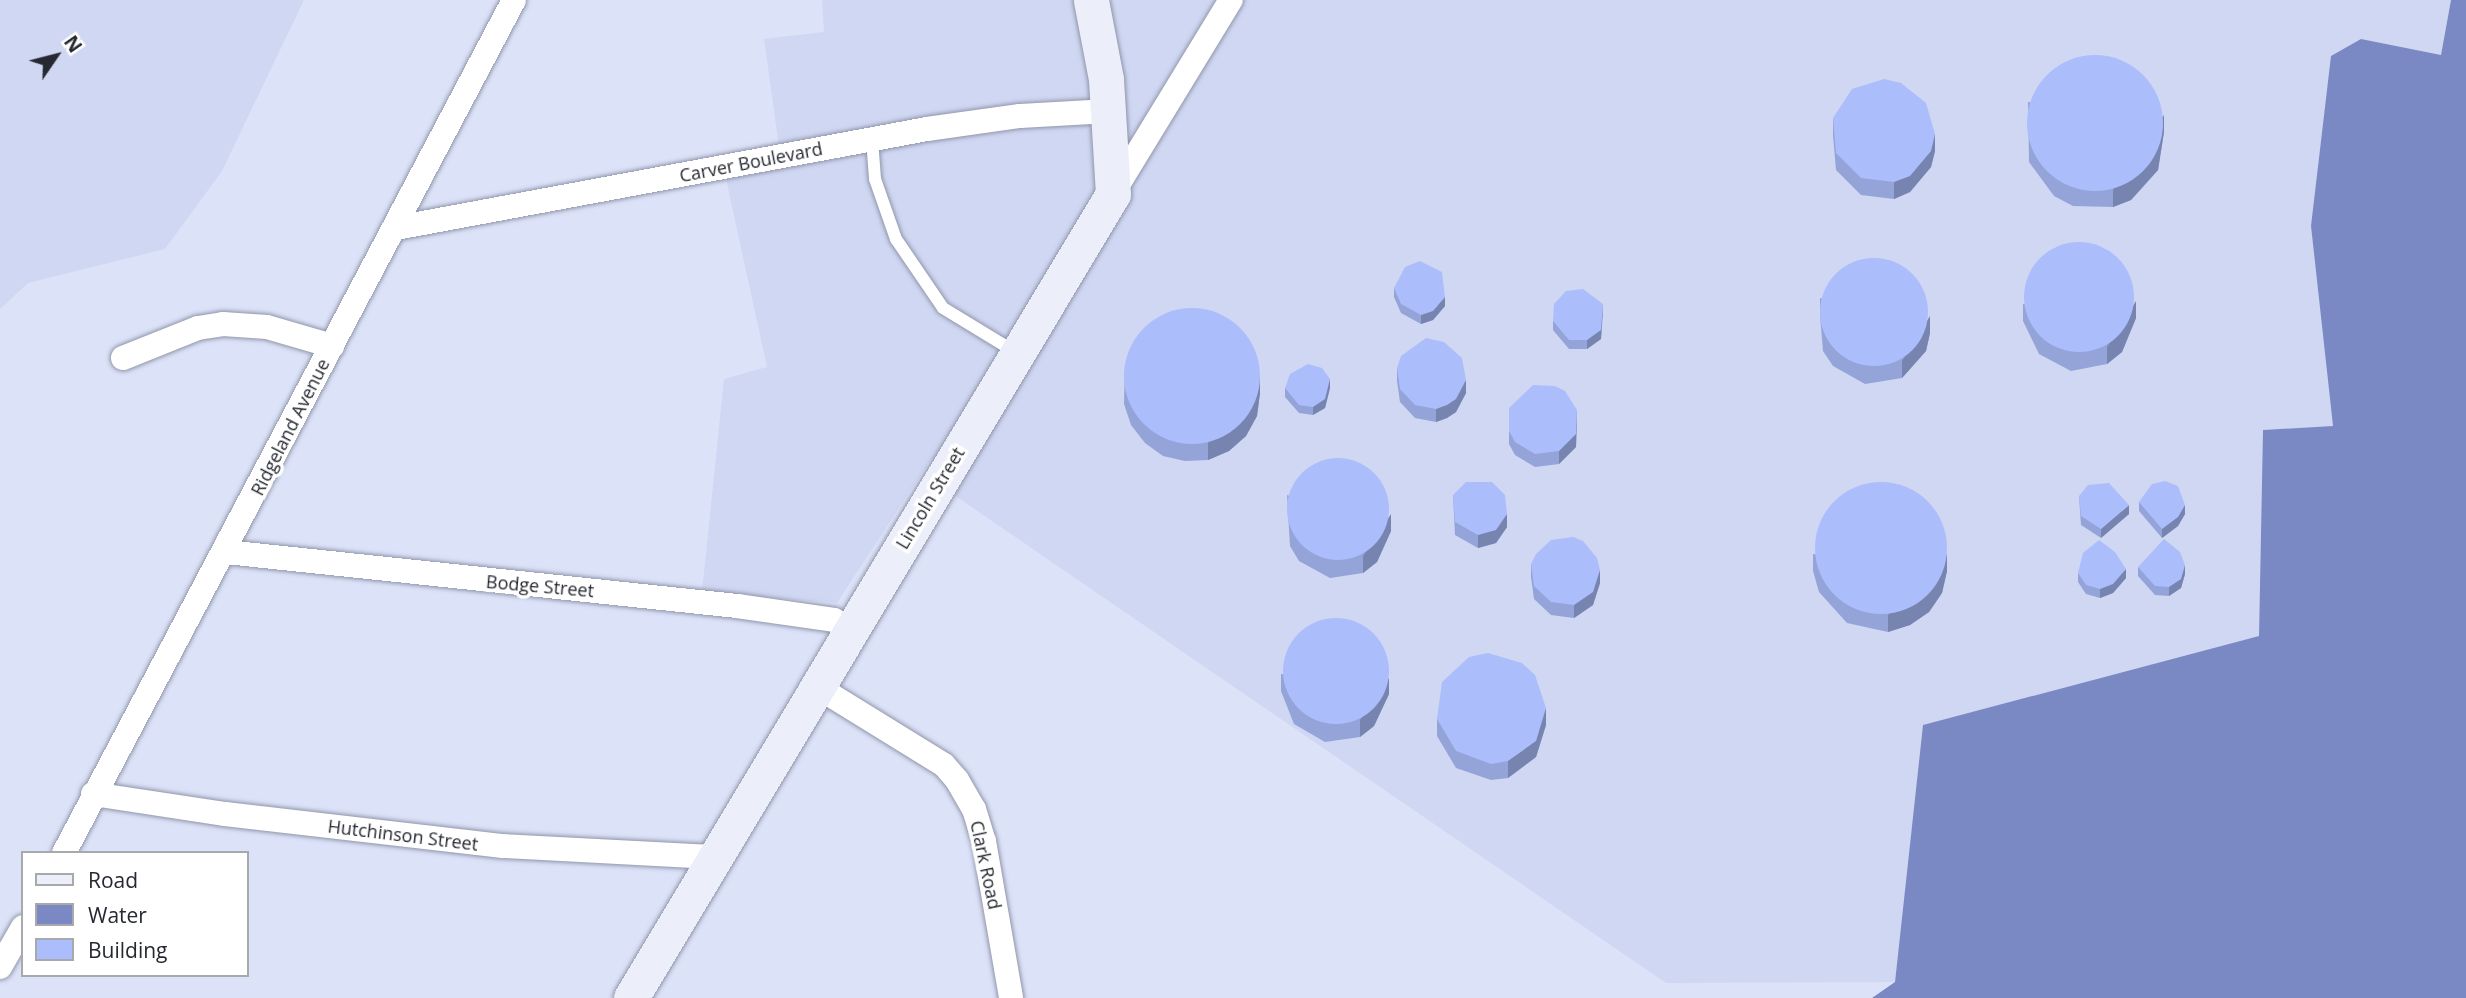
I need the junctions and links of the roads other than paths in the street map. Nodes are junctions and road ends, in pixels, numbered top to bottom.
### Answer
1 (514, 0) edge
2 (1091, 0) edge
3 (1231, 0) edge
4 (1109, 111) junction
5 (872, 139) junction
6 (1112, 194) junction
7 (396, 228) junction
8 (332, 346) junction
9 (1017, 353) junction
10 (123, 358) dead end
11 (226, 552) junction
12 (851, 629) junction
13 (816, 686) junction
14 (93, 793) junction
15 (65, 851) edge
16 (715, 857) junction
17 (21, 930) edge
18 (0, 967) edge
19 (631, 998) edge
20 (1011, 998) edge

1 - 7 street, Ridgeland Avenue
2 - 4 main road
3 - 6 street, Lincoln Street
4 - 5 street, Carver Boulevard
4 - 6 main road
5 - 7 street, Carver Boulevard
5 - 9 lane
6 - 9 main road, Lincoln Street
7 - 8 street, Ridgeland Avenue
8 - 10 street
8 - 11 street, Ridgeland Avenue
9 - 12 main road, Lincoln Street
11 - 12 street, Bodge Street
11 - 14 street, Ridgeland Avenue
12 - 13 main road, Lincoln Street
13 - 16 main road, Lincoln Street
13 - 20 street, Clark Road
14 - 15 street, Ridgeland Avenue
14 - 16 street, Hutchinson Street
16 - 19 main road, Lincoln Street
17 - 18 street

